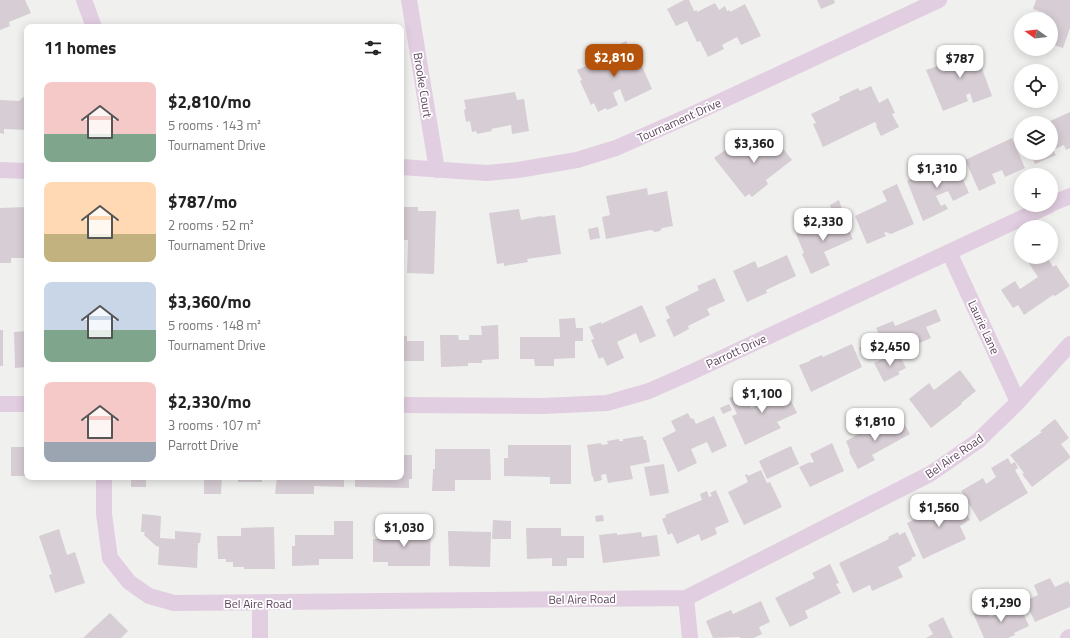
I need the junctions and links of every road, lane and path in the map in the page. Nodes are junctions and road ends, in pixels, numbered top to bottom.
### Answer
1 (84, 0) edge
2 (409, 0) edge
3 (939, 0) edge
4 (93, 24) edge
5 (404, 167) edge
6 (0, 170) edge
7 (24, 170) edge
8 (437, 170) junction
9 (1070, 196) edge
10 (1058, 201) edge
11 (1035, 212) edge
12 (949, 252) junction
13 (1070, 344) edge
14 (1018, 402) junction
15 (0, 404) edge
16 (24, 404) edge
17 (404, 405) edge
18 (104, 480) edge
19 (686, 598) junction
20 (260, 603) junction
21 (260, 638) edge
22 (690, 638) edge

1 - 4 street
2 - 8 street, Brooke Court
3 - 8 street, Tournament Drive
5 - 8 street, Tournament Drive
6 - 7 street
9 - 10 street, Parrott Drive
11 - 12 street, Parrott Drive
12 - 14 street, Laurie Lane
12 - 17 street, Parrott Drive
13 - 14 street, Bel Aire Road
14 - 19 street, Bel Aire Road
15 - 16 street
18 - 20 street, Bel Aire Road
19 - 20 street, Bel Aire Road
19 - 22 street
20 - 21 street

